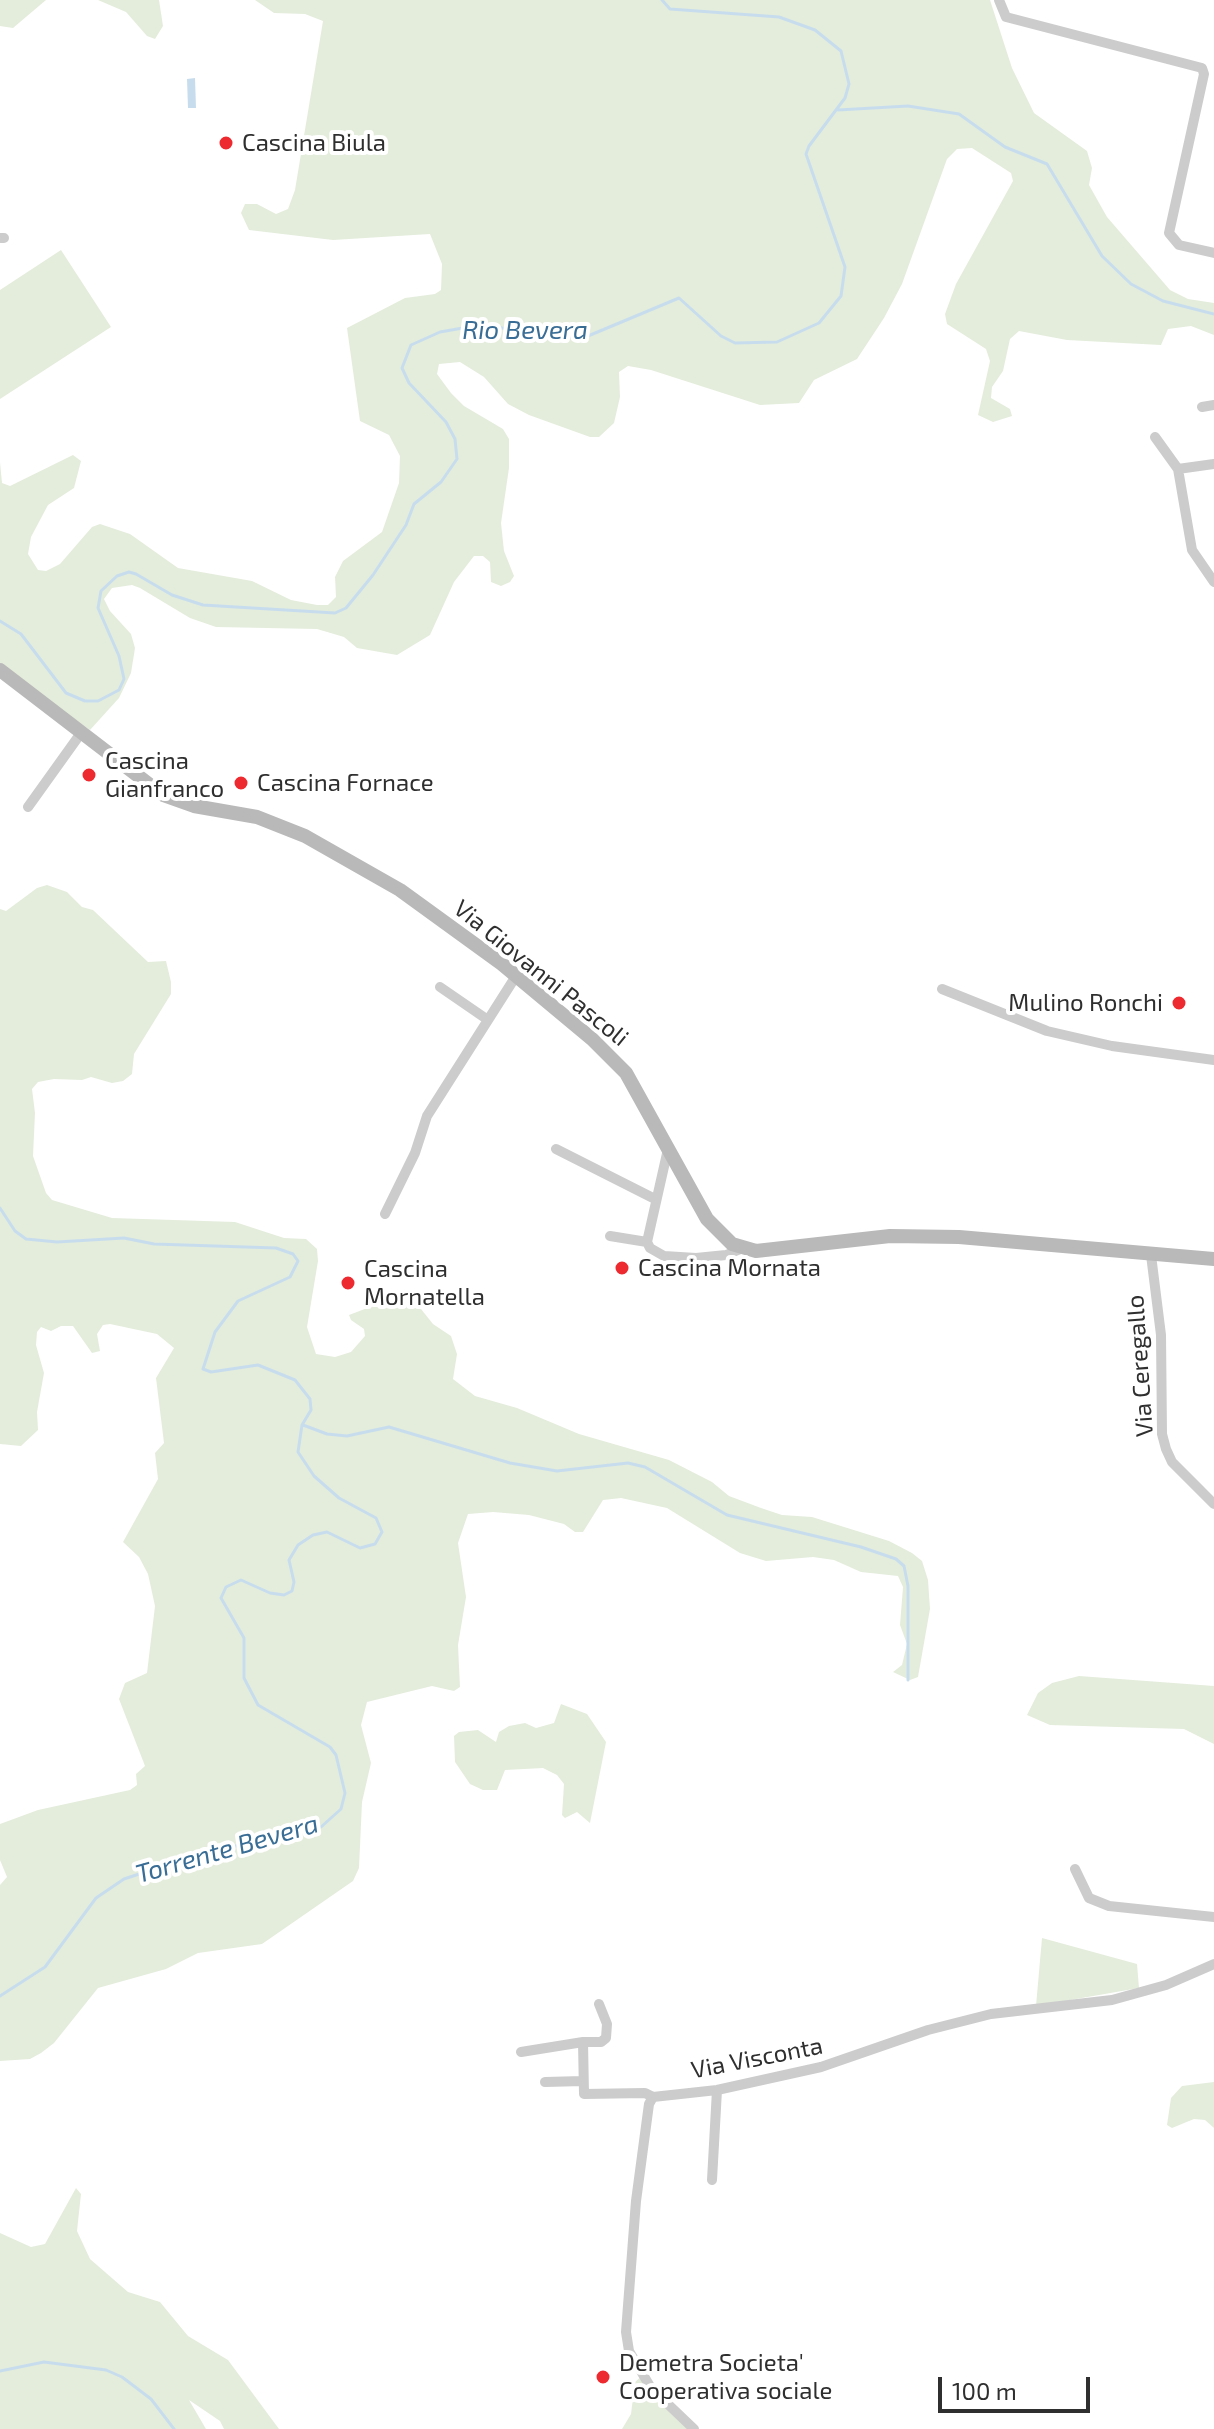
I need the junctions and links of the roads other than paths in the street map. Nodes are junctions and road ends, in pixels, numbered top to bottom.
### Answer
1 (999, 0) edge
2 (1214, 253) edge
3 (1214, 405) edge
4 (1202, 407) dead end
5 (1155, 437) dead end
6 (1214, 464) edge
7 (1178, 469) junction
8 (1214, 582) edge
9 (0, 670) edge
10 (81, 733) junction
11 (28, 807) dead end
12 (516, 976) junction
13 (440, 987) dead end
14 (942, 989) dead end
15 (488, 1020) junction
16 (1214, 1060) edge
17 (669, 1147) junction
18 (556, 1149) dead end
19 (655, 1199) junction
20 (385, 1214) dead end
21 (610, 1236) dead end
22 (647, 1242) junction
23 (743, 1248) junction
24 (1151, 1255) junction
25 (1214, 1259) edge
26 (1214, 1504) edge
27 (1075, 1869) dead end
28 (1214, 1917) edge
29 (1214, 1964) edge
30 (599, 2004) dead end
31 (583, 2042) junction
32 (521, 2052) dead end
33 (583, 2081) junction
34 (545, 2082) dead end
35 (717, 2090) junction
36 (653, 2097) junction
37 (712, 2180) dead end
38 (694, 2429) edge

1 - 2 street
3 - 4 street
5 - 7 street
6 - 7 street
7 - 8 street
9 - 10 street, Via Giovanni Pascoli
10 - 11 street
10 - 12 street, Via Giovanni Pascoli
12 - 15 street
12 - 17 street, Via Giovanni Pascoli
13 - 15 street
14 - 16 street
15 - 20 street
17 - 19 street
17 - 23 street, Via Giovanni Pascoli
18 - 19 street
19 - 22 street
21 - 22 street
22 - 23 street
23 - 24 street
24 - 25 street
24 - 26 street, Via Ceregallo
27 - 28 street
29 - 35 street, Via Visconta
30 - 31 street
31 - 32 street
31 - 33 street
33 - 34 street
33 - 36 street, Via Visconta
35 - 36 street, Via Visconta
35 - 37 street
36 - 38 street

